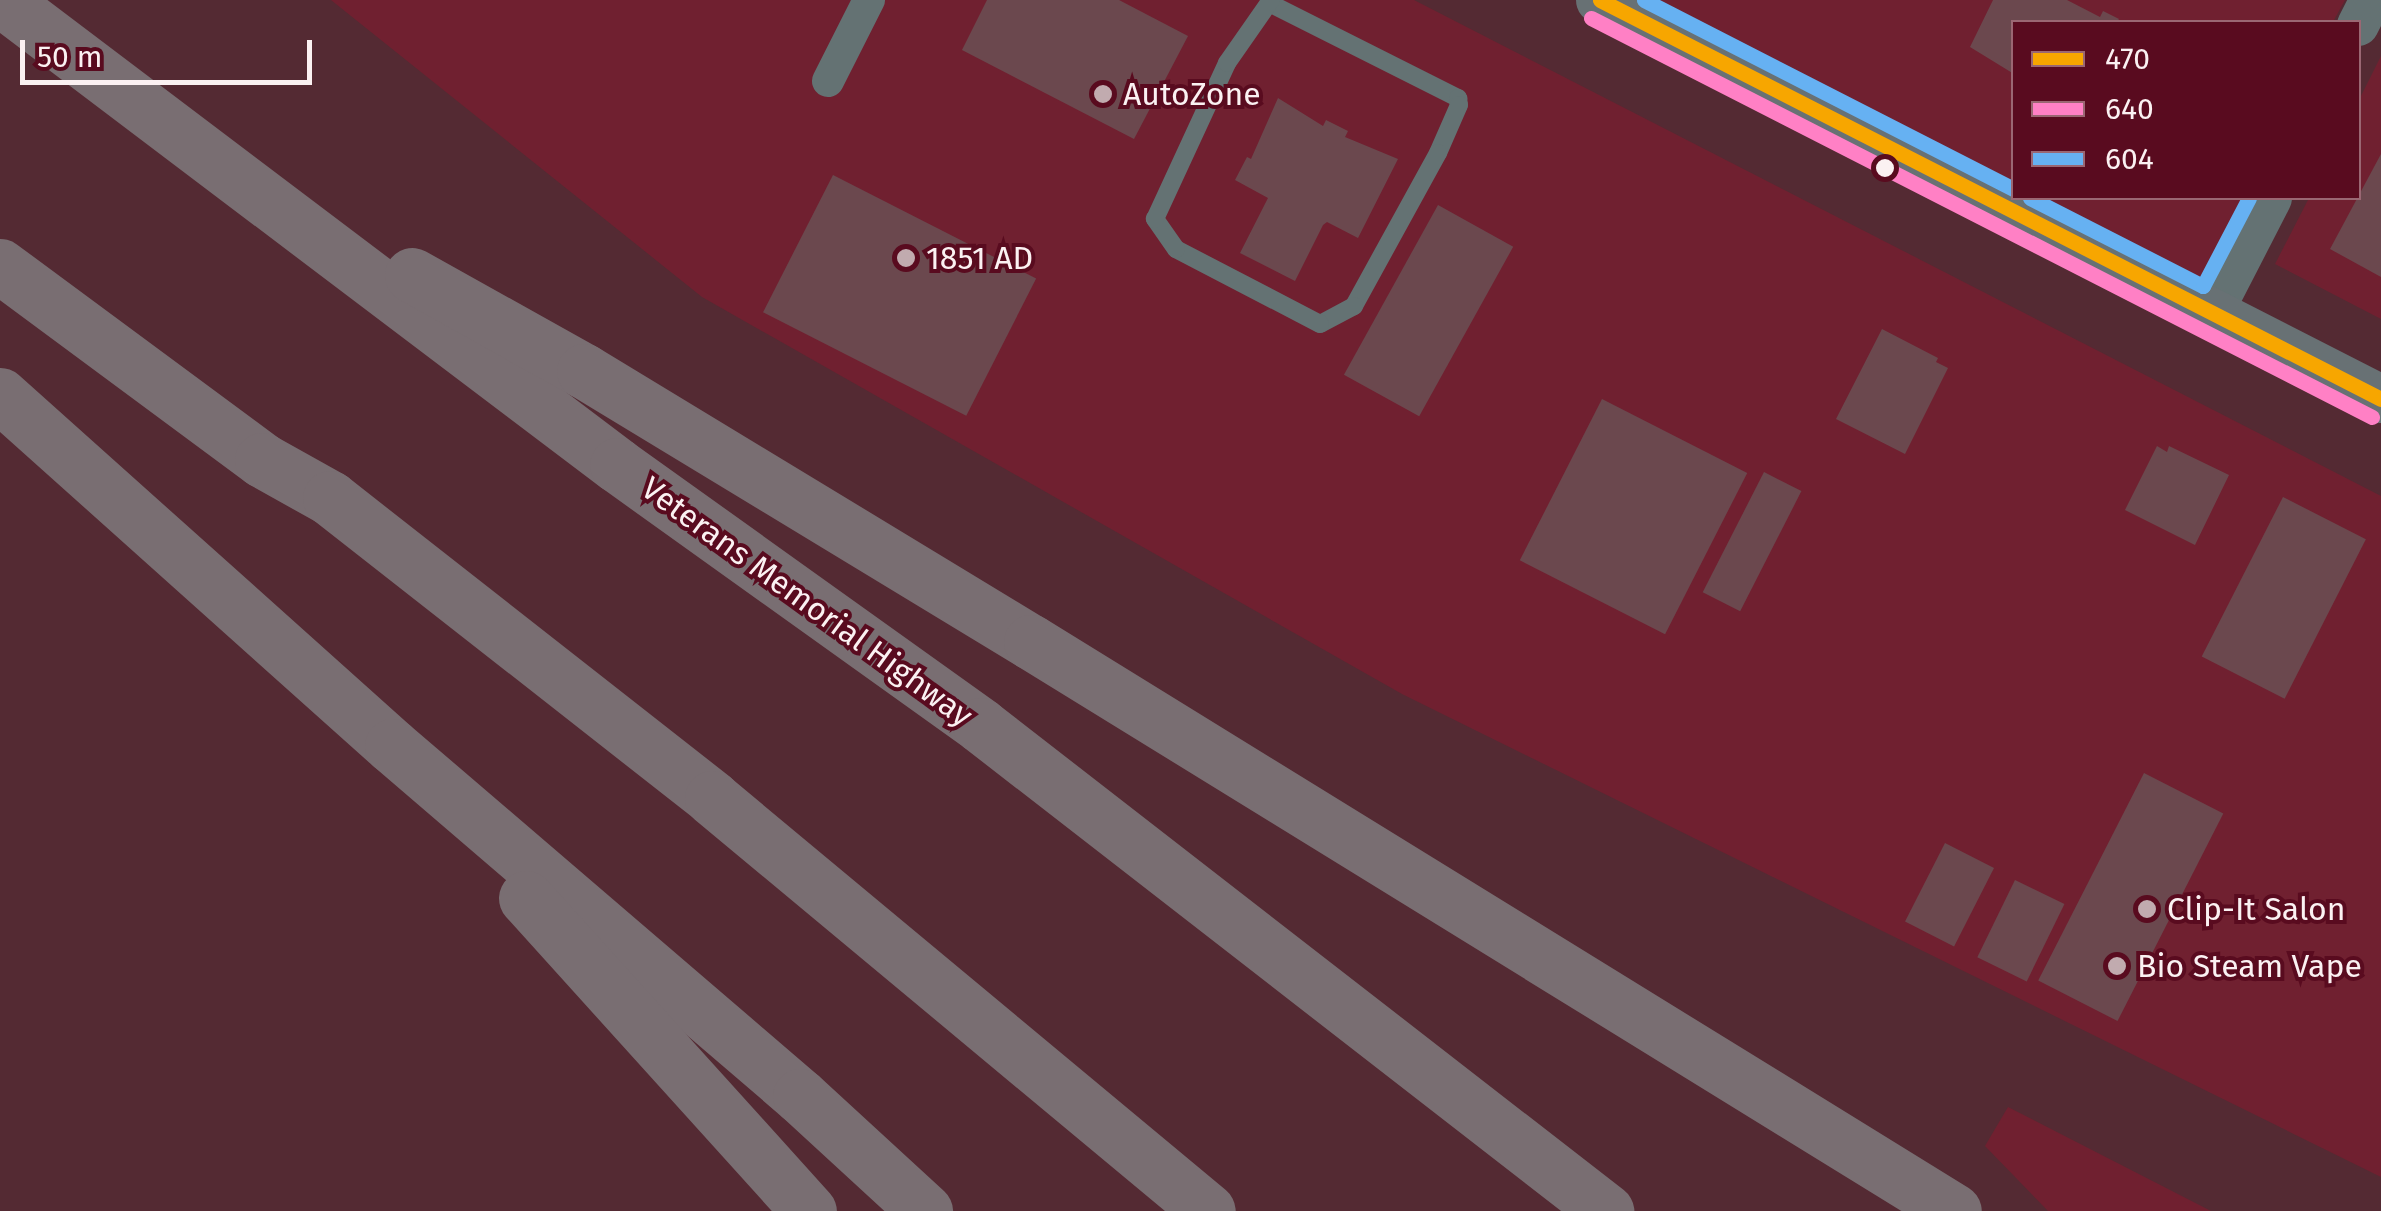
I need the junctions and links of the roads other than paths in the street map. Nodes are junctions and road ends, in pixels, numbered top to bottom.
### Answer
1 (2, 0) edge
2 (869, 0) edge
3 (1600, 0) edge
4 (1270, 2) edge
5 (828, 81) dead end
6 (236, 175) junction
7 (2270, 200) edge
8 (0, 266) edge
9 (2212, 313) junction
10 (0, 395) edge
11 (2381, 399) edge
12 (392, 746) junction
13 (809, 1211) edge
14 (924, 1211) edge
15 (1208, 1211) edge
16 (1606, 1211) edge
17 (1954, 1211) edge

1 - 6 highway, Veterans Memorial Highway
2 - 5 street
3 - 9 main road
4 - 4 lane
6 - 16 highway, Veterans Memorial Highway
6 - 17 highway
7 - 9 street
8 - 15 highway
9 - 11 main road
10 - 12 highway
12 - 13 highway
12 - 14 highway

